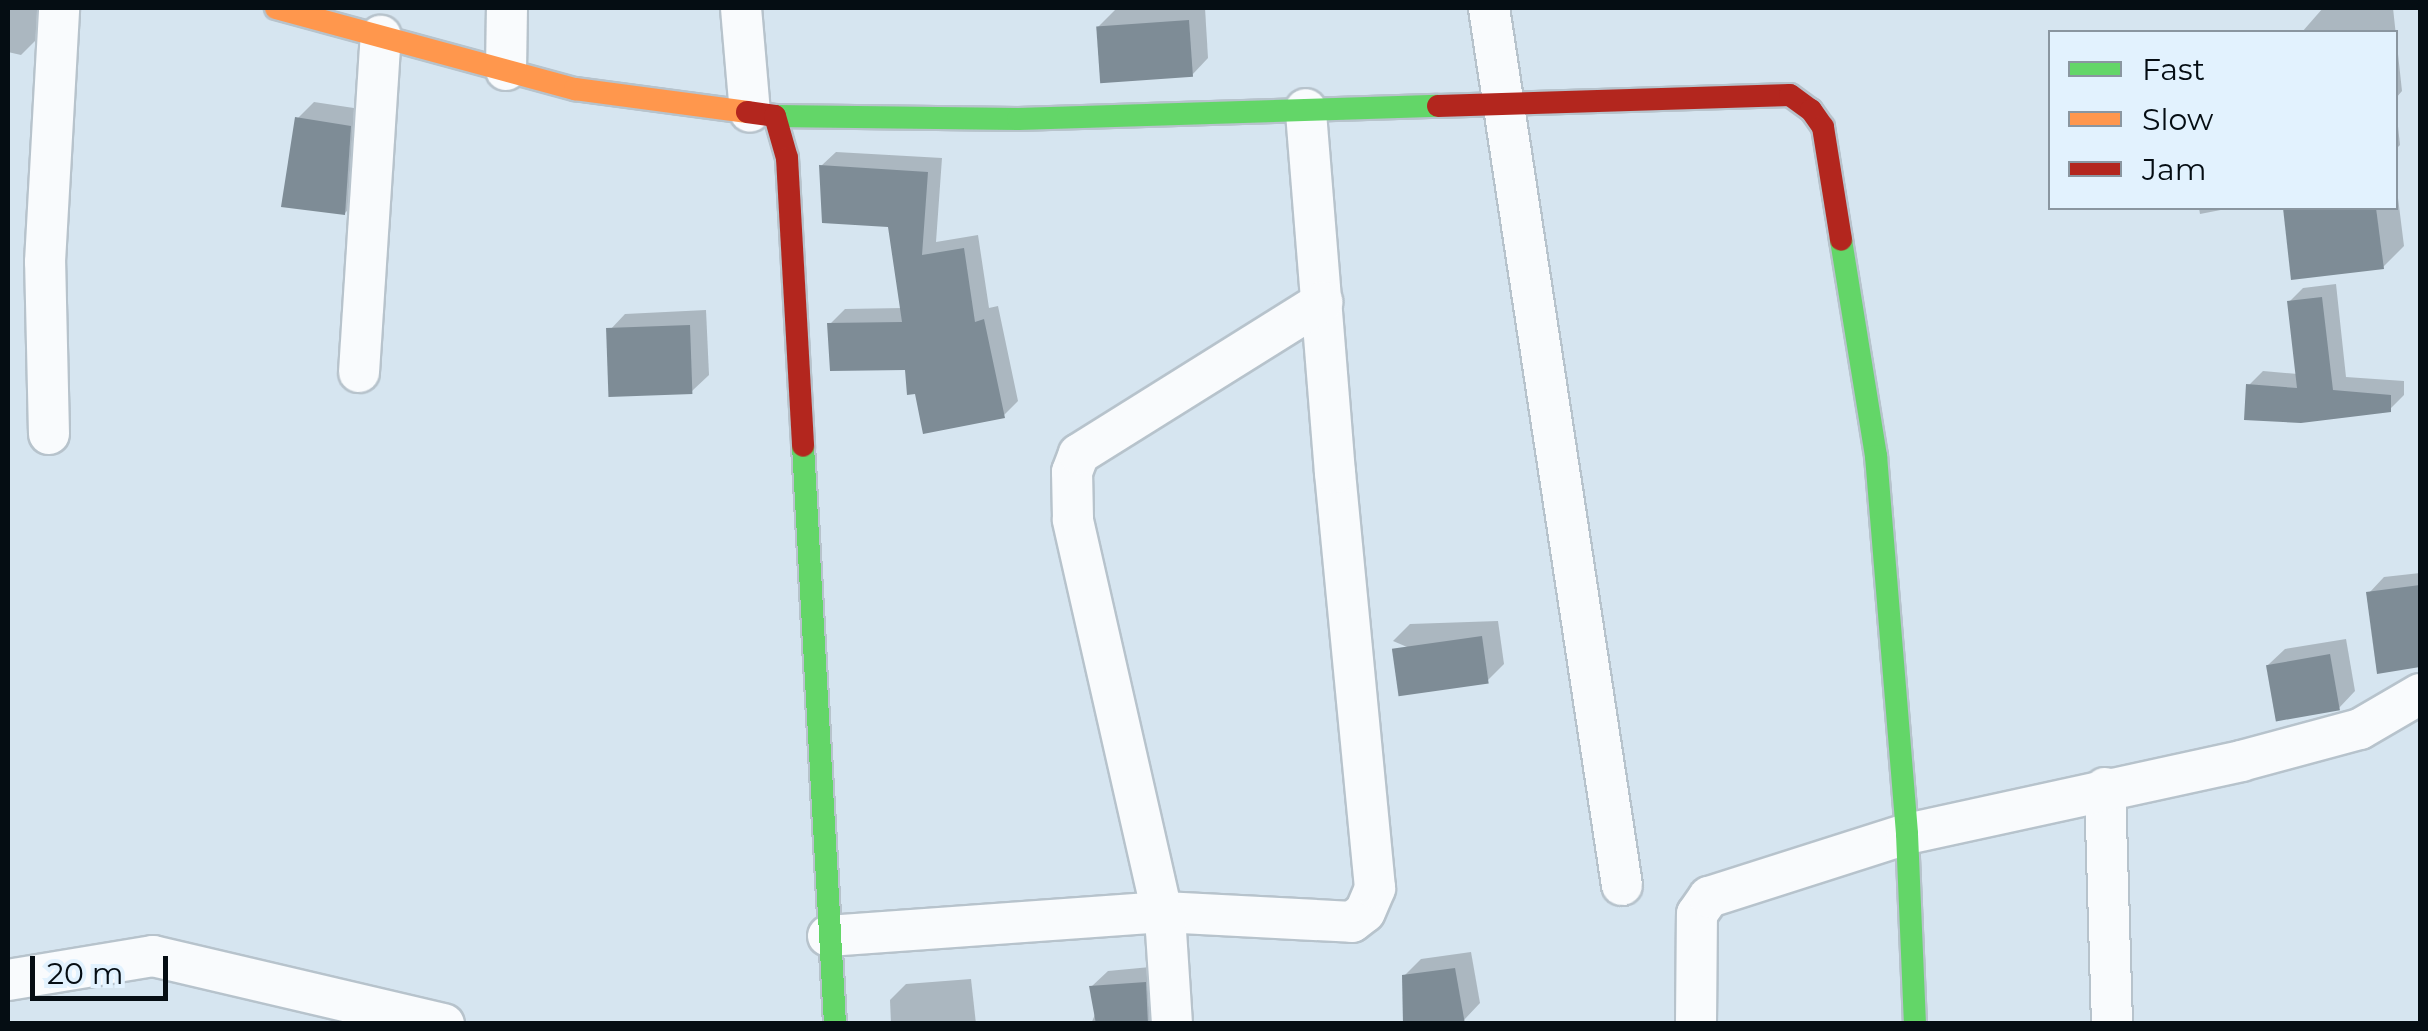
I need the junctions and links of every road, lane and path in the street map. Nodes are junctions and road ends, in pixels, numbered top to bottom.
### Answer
1 (59, 8) edge
2 (276, 8) edge
3 (507, 8) edge
4 (741, 8) edge
5 (1489, 8) edge
6 (382, 36) junction
7 (506, 70) junction
8 (1500, 105) junction
9 (1306, 110) junction
10 (762, 114) junction
11 (1322, 302) junction
12 (358, 372) dead end
13 (49, 434) dead end
14 (2420, 694) edge
15 (2105, 788) junction
16 (1907, 834) junction
17 (1622, 885) dead end
18 (1163, 912) junction
19 (828, 936) junction
20 (8, 980) edge
21 (444, 1024) edge
22 (835, 1024) edge
23 (1172, 1024) edge
24 (1696, 1024) edge
25 (1915, 1024) edge
26 (2112, 1024) edge

1 - 13 street
2 - 6 street
3 - 7 street
4 - 10 street
5 - 8 street
6 - 7 street
6 - 12 street
7 - 10 street
8 - 9 street
8 - 16 street
8 - 17 street
9 - 10 street
9 - 11 street
10 - 19 street
11 - 18 street
11 - 18 street
14 - 15 street
15 - 16 street
15 - 26 street
16 - 24 street
16 - 25 street
18 - 19 street
18 - 23 street
19 - 22 street
20 - 21 street

